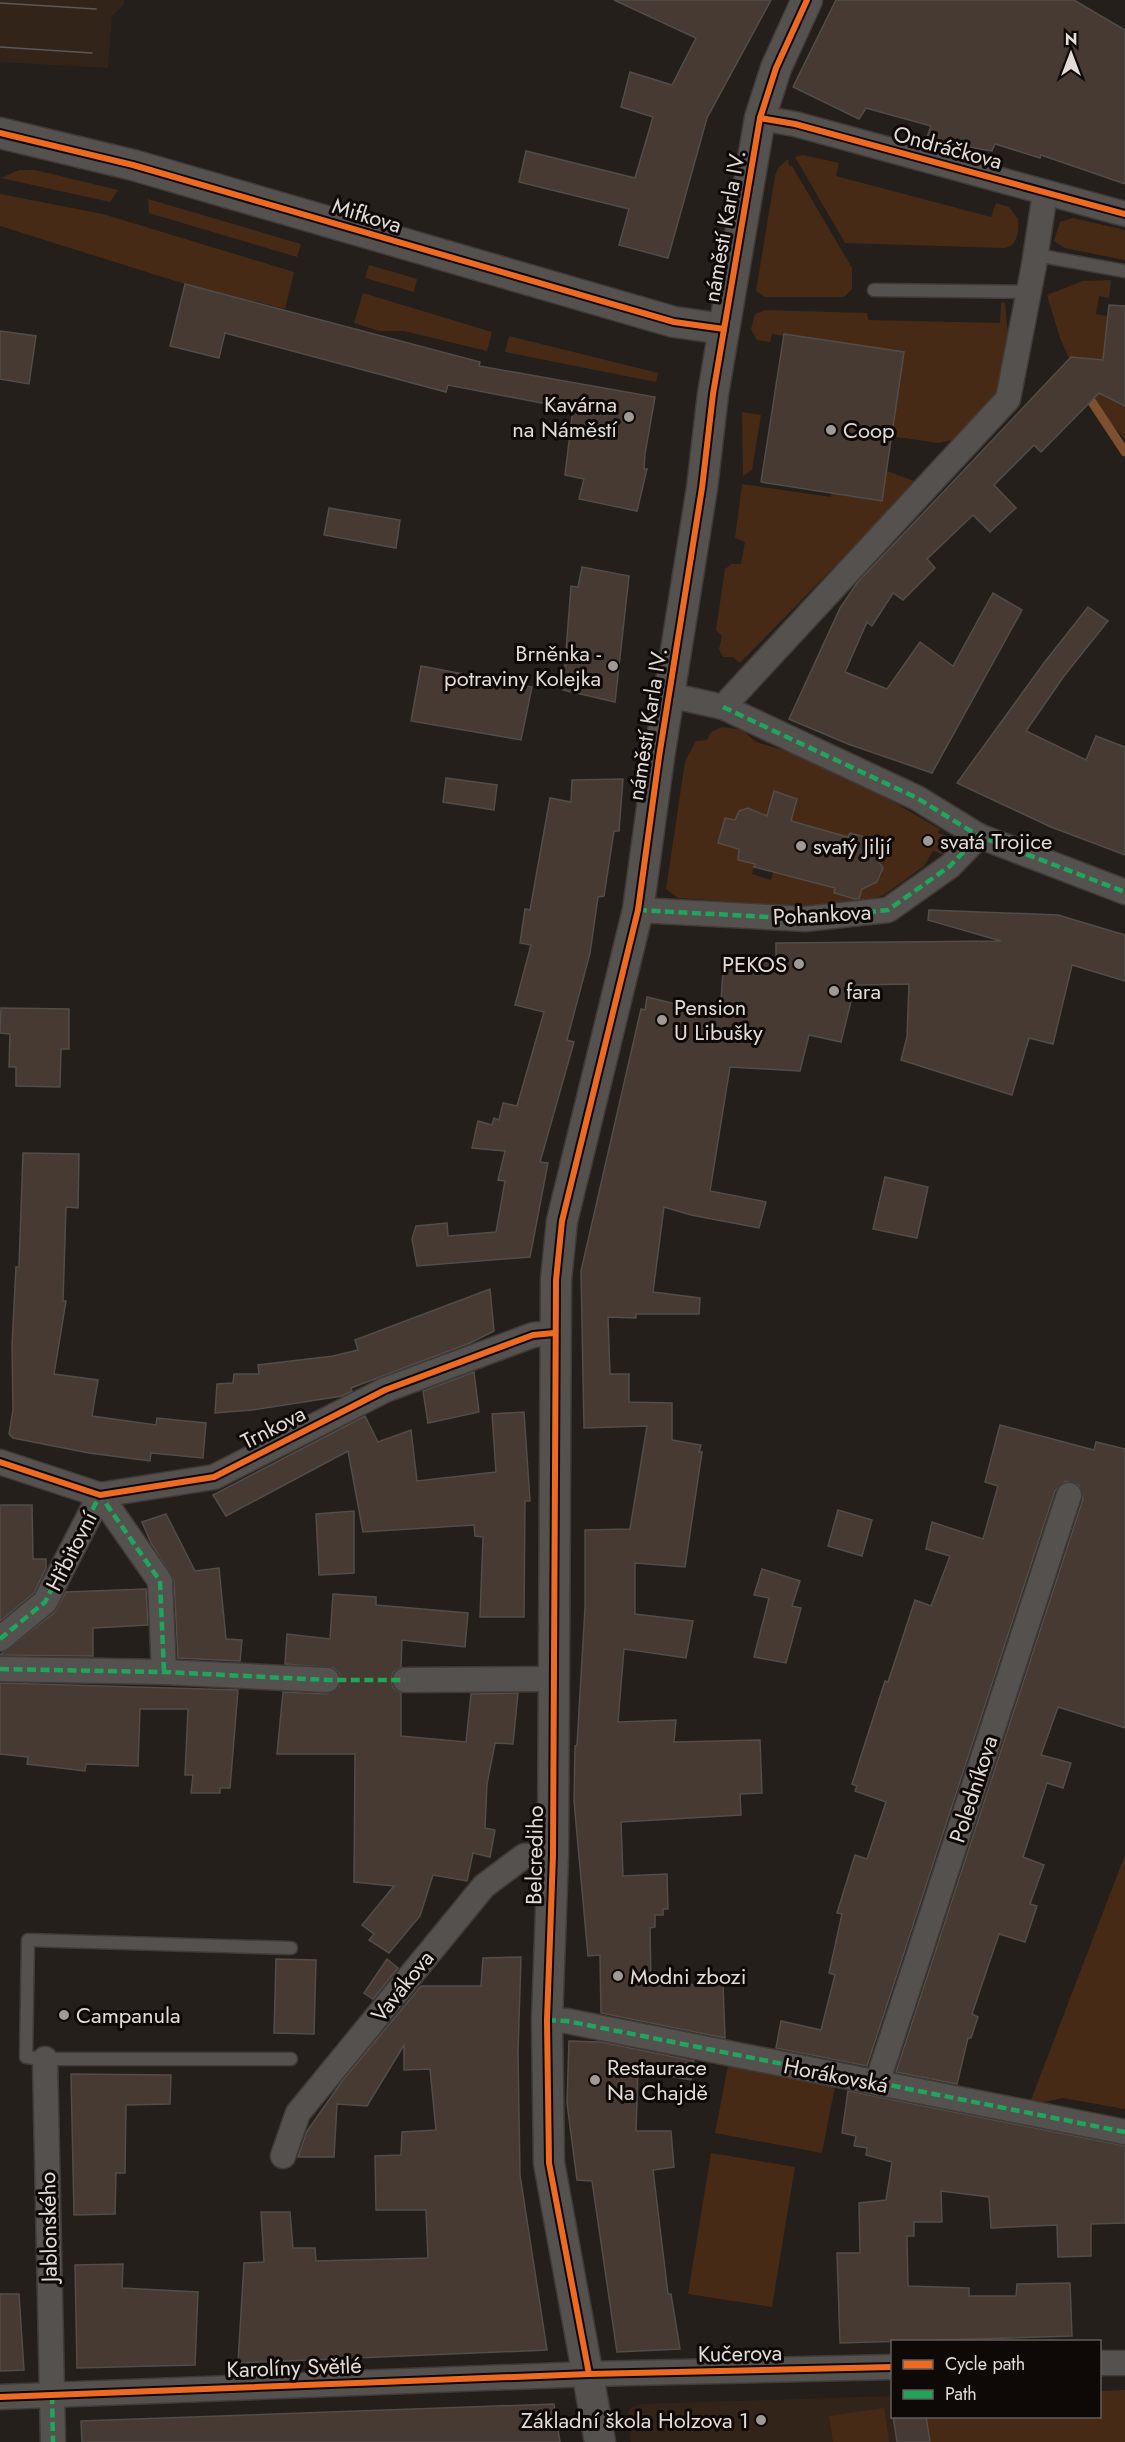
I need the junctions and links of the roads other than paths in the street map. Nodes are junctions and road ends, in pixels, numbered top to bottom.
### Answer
1 (807, 0) edge
2 (760, 118) junction
3 (0, 134) edge
4 (1045, 193) junction
5 (1125, 214) edge
6 (1036, 255) junction
7 (1125, 271) edge
8 (874, 290) dead end
9 (1027, 301) junction
10 (724, 329) junction
11 (669, 695) junction
12 (723, 706) junction
13 (980, 836) junction
14 (1125, 892) edge
15 (638, 909) junction
16 (554, 1333) junction
17 (0, 1462) edge
18 (100, 1495) junction
19 (1069, 1495) dead end
20 (0, 1639) edge
21 (0, 1669) edge
22 (164, 1672) junction
23 (554, 1679) junction
24 (327, 1680) dead end
25 (405, 1680) dead end
26 (553, 1855) junction
27 (291, 1948) dead end
28 (547, 2020) junction
29 (45, 2059) junction
30 (291, 2059) dead end
31 (877, 2083) junction
32 (1125, 2132) edge
33 (283, 2156) dead end
34 (1125, 2362) edge
35 (1101, 2363) edge
36 (891, 2367) edge
37 (589, 2374) junction
38 (52, 2395) junction
39 (0, 2397) edge
40 (53, 2442) edge
41 (600, 2442) edge

1 - 2 street, náměstí Karla IV.
2 - 4 street, Ondráčkova
2 - 10 street, náměstí Karla IV.
3 - 10 street, Mifkova
4 - 5 street, Ondráčkova
4 - 6 street
6 - 7 lane
6 - 9 street
8 - 9 lane
9 - 12 street
10 - 11 street, náměstí Karla IV.
11 - 12 street
11 - 15 street, náměstí Karla IV.
12 - 13 street
13 - 14 street
13 - 15 street, Pohankova
15 - 16 street, náměstí Karla IV.
16 - 18 street, Trnkova
16 - 23 street, Belcrediho
17 - 18 street, Trnkova
18 - 20 street, Hřbitovní
18 - 22 street, Hřbitovní
19 - 31 street, Poledníkova
21 - 22 street
22 - 24 street
23 - 25 street
23 - 26 street, Belcrediho
26 - 28 street, Belcrediho
26 - 33 street, Vavákova
27 - 29 lane
28 - 31 street, Horákovská
28 - 37 street, Belcrediho
29 - 30 lane
29 - 38 street, Jablonského
31 - 32 street, Horákovská
34 - 35 street
36 - 37 street, Kučerova
37 - 38 street, Karolíny Světlé
37 - 41 street, Belcrediho
38 - 39 street, Karolíny Světlé
38 - 40 street, Jablonského

